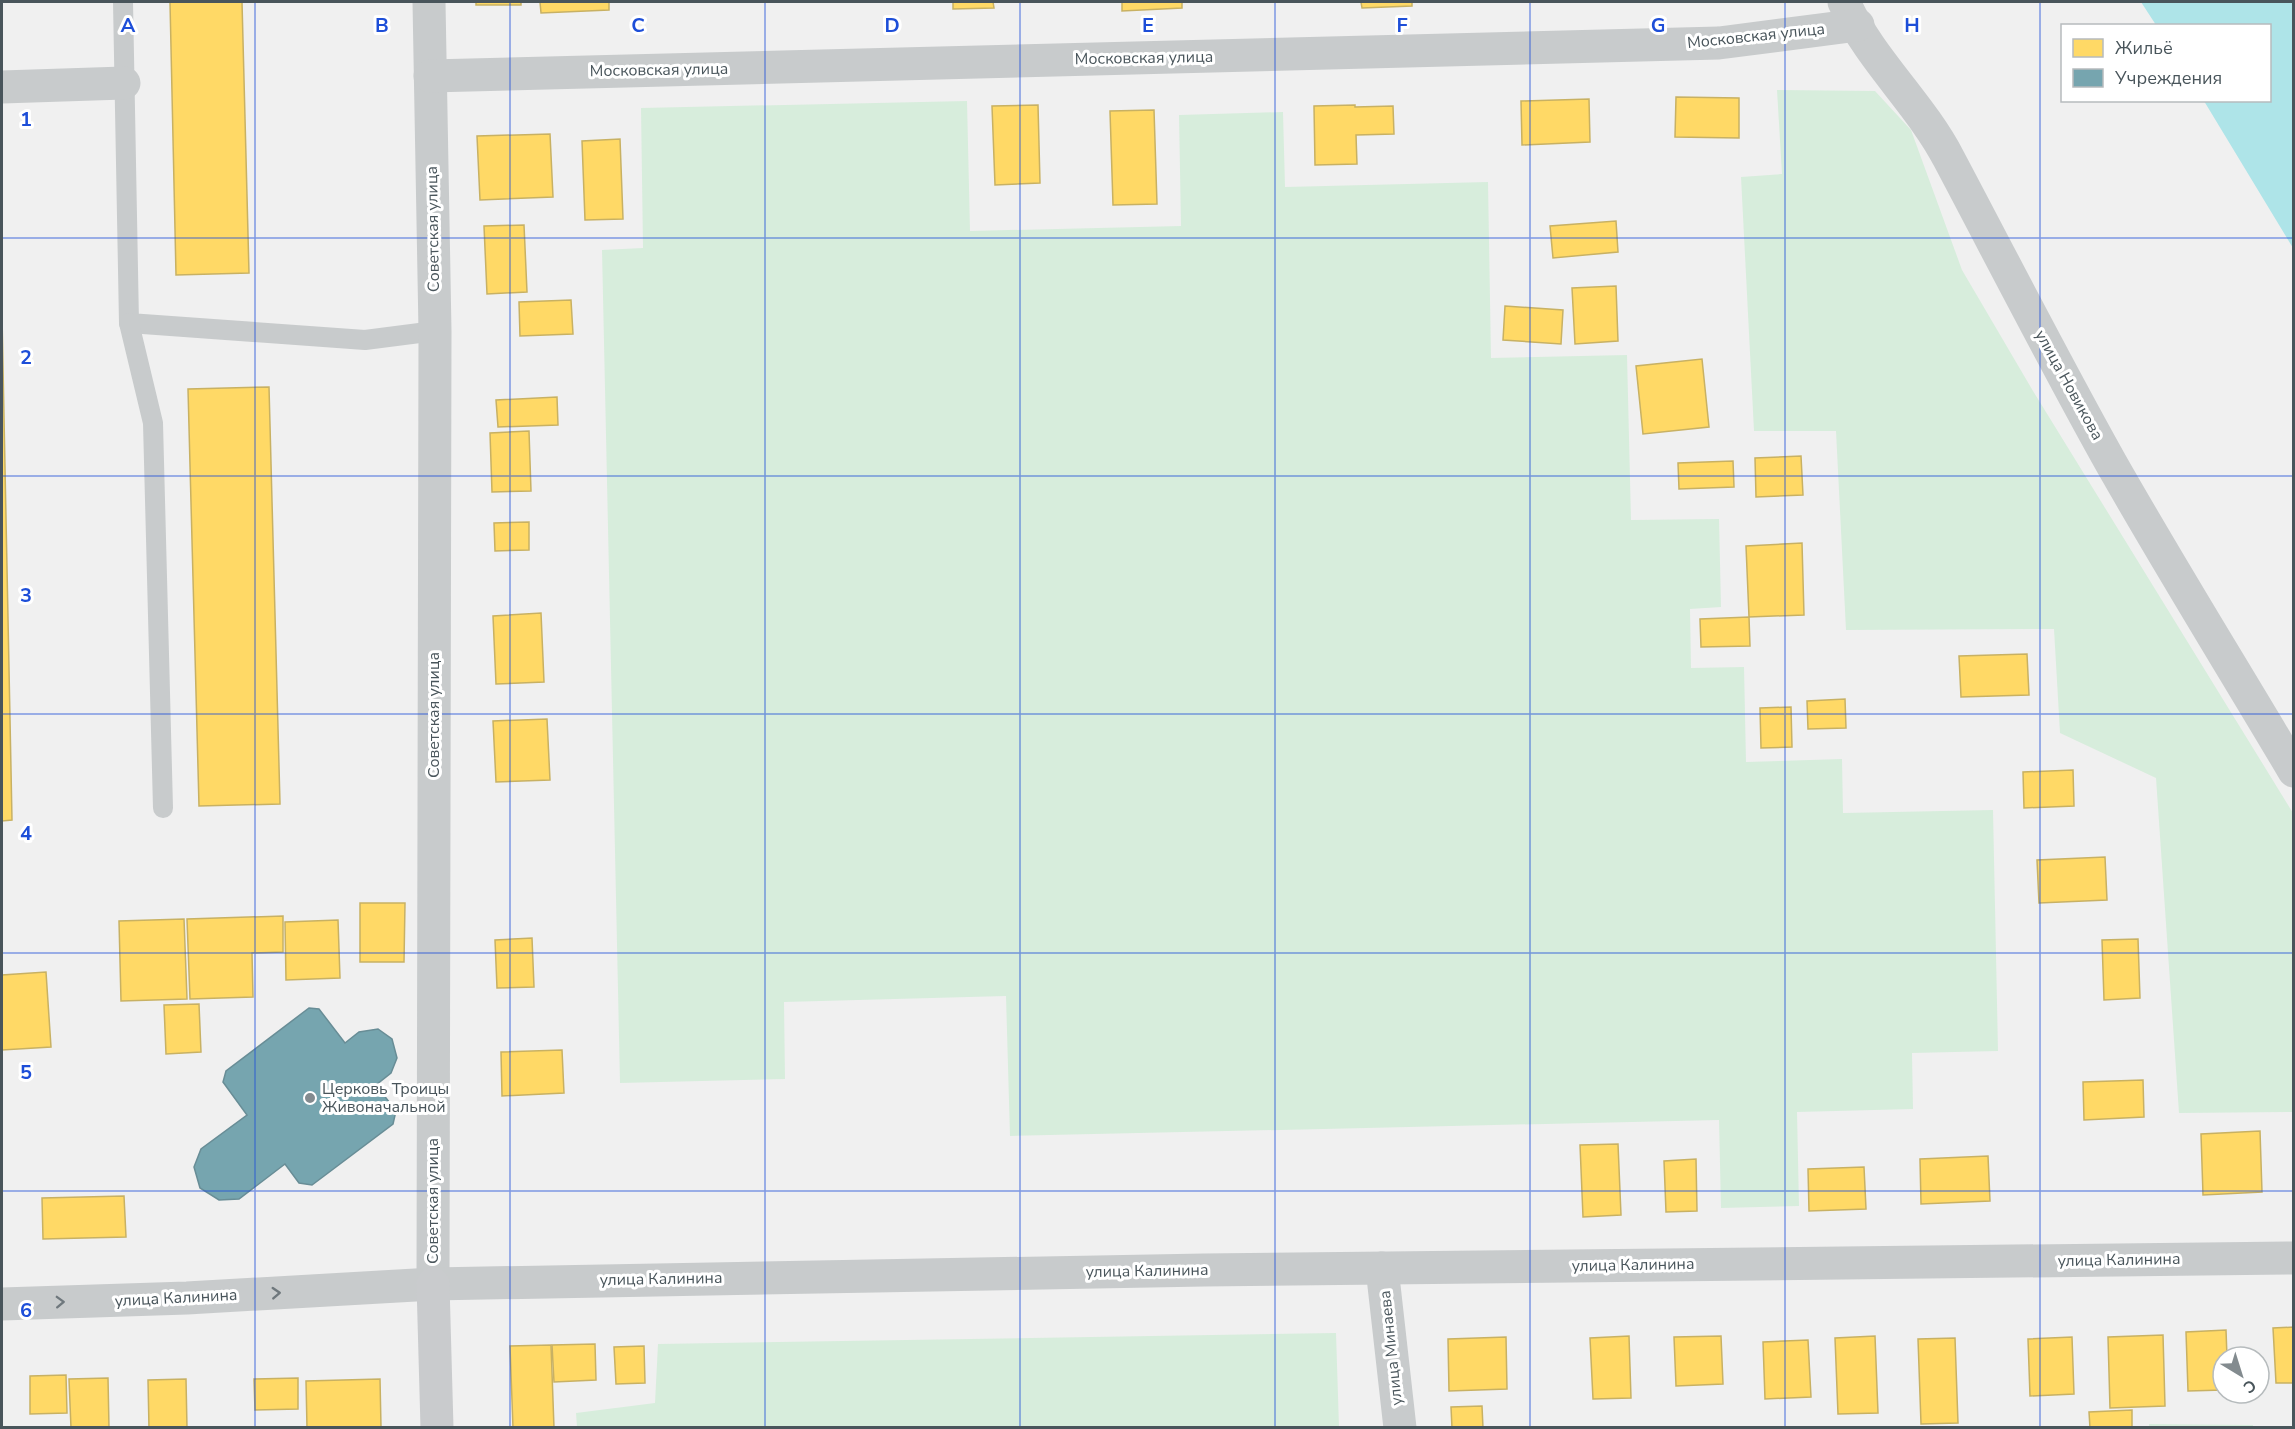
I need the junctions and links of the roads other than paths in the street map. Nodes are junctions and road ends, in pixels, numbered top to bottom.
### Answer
1 (123, 2) edge
2 (429, 2) edge
3 (1851, 13) edge
4 (430, 76) junction
5 (124, 83) junction
6 (2, 87) edge
7 (129, 323) junction
8 (435, 331) junction
9 (2294, 771) edge
10 (163, 808) dead end
11 (2294, 1258) edge
12 (1382, 1268) junction
13 (433, 1284) junction
14 (2, 1304) edge
15 (437, 1428) edge
16 (1400, 1428) edge

1 - 5 lane
2 - 4 street, Советская улица
3 - 4 street, Московская улица
3 - 9 street, улица Новикова
4 - 8 street, Советская улица
5 - 6 street
5 - 7 lane
7 - 8 lane
7 - 10 lane
8 - 13 street, Советская улица
11 - 12 street, улица Калинина
12 - 13 street, улица Калинина
12 - 16 street, улица Минаева
14 -> 13 street, улица Калинина
13 - 15 street, Советская улица

